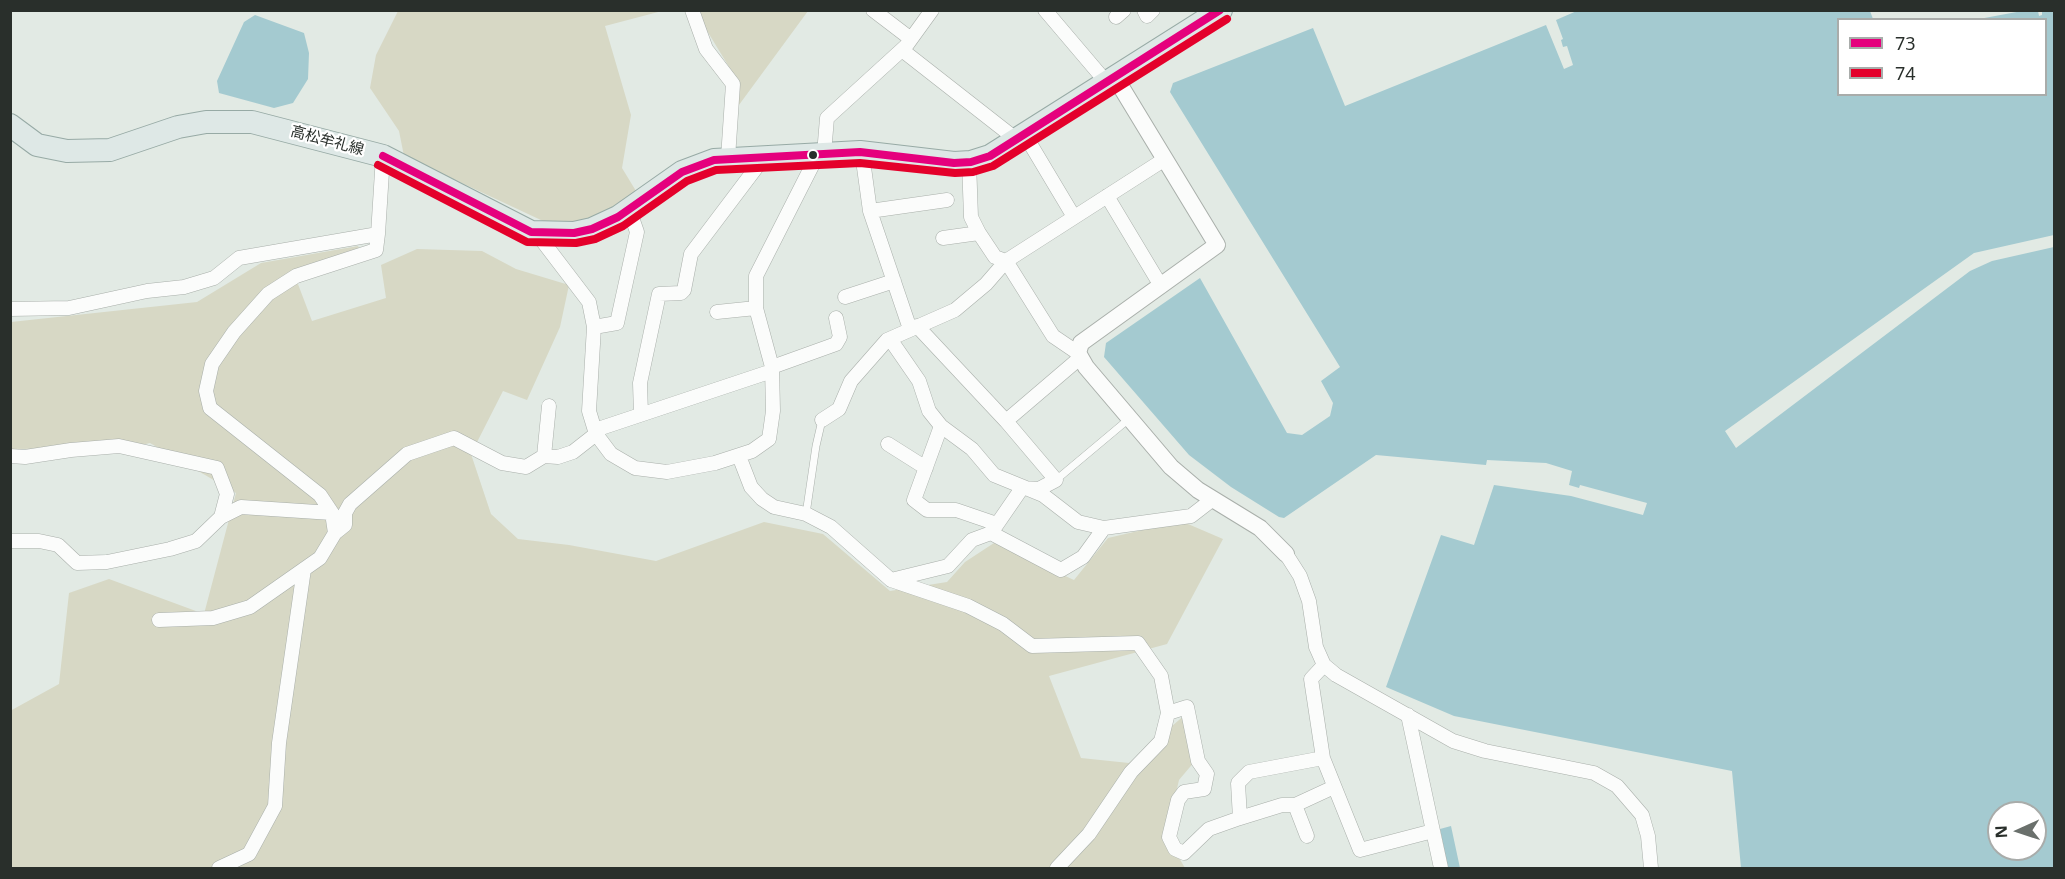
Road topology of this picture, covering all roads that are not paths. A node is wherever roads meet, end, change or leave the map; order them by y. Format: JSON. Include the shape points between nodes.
{"nodes":[{"id":1,"x":692,"y":10,"type":"edge"},
{"id":2,"x":873,"y":10,"type":"edge"},
{"id":3,"x":932,"y":10,"type":"edge"},
{"id":4,"x":1045,"y":10,"type":"edge"},
{"id":5,"x":1144,"y":10,"type":"edge"},
{"id":6,"x":1153,"y":10,"type":"edge"},
{"id":7,"x":1220,"y":11,"type":"edge"},
{"id":8,"x":906,"y":44,"type":"junction"},
{"id":9,"x":1111,"y":80,"type":"junction"},
{"id":10,"x":10,"y":125,"type":"edge"},
{"id":11,"x":1021,"y":137,"type":"junction"},
{"id":12,"x":862,"y":153,"type":"junction"},
{"id":13,"x":821,"y":154,"type":"junction"},
{"id":14,"x":383,"y":156,"type":"junction"},
{"id":15,"x":765,"y":156,"type":"junction"},
{"id":16,"x":728,"y":158,"type":"junction"},
{"id":17,"x":1165,"y":159,"type":"junction"},
{"id":18,"x":969,"y":162,"type":"junction"},
{"id":19,"x":1107,"y":196,"type":"junction"},
{"id":20,"x":947,"y":200,"type":"dead end"},
{"id":21,"x":629,"y":209,"type":"junction"},
{"id":22,"x":870,"y":210,"type":"junction"},
{"id":23,"x":1074,"y":217,"type":"junction"},
{"id":24,"x":979,"y":233,"type":"junction"},
{"id":25,"x":378,"y":234,"type":"junction"},
{"id":26,"x":543,"y":234,"type":"junction"},
{"id":27,"x":943,"y":238,"type":"dead end"},
{"id":28,"x":1006,"y":261,"type":"junction"},
{"id":29,"x":894,"y":281,"type":"junction"},
{"id":30,"x":1161,"y":286,"type":"junction"},
{"id":31,"x":845,"y":297,"type":"dead end"},
{"id":32,"x":756,"y":308,"type":"junction"},
{"id":33,"x":10,"y":309,"type":"edge"},
{"id":34,"x":717,"y":312,"type":"dead end"},
{"id":35,"x":836,"y":318,"type":"dead end"},
{"id":36,"x":594,"y":327,"type":"junction"},
{"id":37,"x":914,"y":328,"type":"junction"},
{"id":38,"x":890,"y":339,"type":"junction"},
{"id":39,"x":1080,"y":355,"type":"junction"},
{"id":40,"x":772,"y":369,"type":"junction"},
{"id":41,"x":549,"y":406,"type":"dead end"},
{"id":42,"x":641,"y":414,"type":"junction"},
{"id":43,"x":1130,"y":418,"type":"junction"},
{"id":44,"x":822,"y":420,"type":"joint"},
{"id":45,"x":1006,"y":421,"type":"junction"},
{"id":46,"x":941,"y":426,"type":"junction"},
{"id":47,"x":595,"y":432,"type":"junction"},
{"id":48,"x":888,"y":444,"type":"dead end"},
{"id":49,"x":10,"y":456,"type":"edge"},
{"id":50,"x":544,"y":456,"type":"junction"},
{"id":51,"x":739,"y":456,"type":"junction"},
{"id":52,"x":926,"y":468,"type":"junction"},
{"id":53,"x":1056,"y":480,"type":"junction"},
{"id":54,"x":1022,"y":489,"type":"junction"},
{"id":55,"x":1213,"y":499,"type":"junction"},
{"id":56,"x":332,"y":513,"type":"junction"},
{"id":57,"x":806,"y":514,"type":"junction"},
{"id":58,"x":221,"y":517,"type":"junction"},
{"id":59,"x":994,"y":528,"type":"junction"},
{"id":60,"x":1104,"y":528,"type":"junction"},
{"id":61,"x":335,"y":532,"type":"junction"},
{"id":62,"x":10,"y":541,"type":"edge"},
{"id":63,"x":1286,"y":554,"type":"joint"},
{"id":64,"x":304,"y":569,"type":"junction"},
{"id":65,"x":891,"y":580,"type":"junction"},
{"id":66,"x":159,"y":620,"type":"dead end"},
{"id":67,"x":1324,"y":664,"type":"junction"},
{"id":68,"x":1168,"y":713,"type":"junction"},
{"id":69,"x":1408,"y":715,"type":"junction"},
{"id":70,"x":1323,"y":758,"type":"junction"},
{"id":71,"x":1334,"y":787,"type":"junction"},
{"id":72,"x":1295,"y":805,"type":"junction"},
{"id":73,"x":1240,"y":818,"type":"junction"},
{"id":74,"x":1433,"y":831,"type":"junction"},
{"id":75,"x":1306,"y":836,"type":"dead end"},
{"id":76,"x":219,"y":868,"type":"edge"},
{"id":77,"x":1057,"y":868,"type":"edge"},
{"id":78,"x":1441,"y":868,"type":"edge"},
{"id":79,"x":1651,"y":868,"type":"edge"}],
"edges":[{"from":1,"to":16,"type":"street","via":[[706,50],[733,84]]},
{"from":2,"to":8,"type":"street"},
{"from":3,"to":8,"type":"street"},
{"from":4,"to":9,"type":"street"},
{"from":5,"to":6,"type":"street","via":[[1147,16]]},
{"from":7,"to":9,"type":"main road","name":"高松牟礼線"},
{"from":8,"to":11,"type":"street"},
{"from":8,"to":13,"type":"street","via":[[827,118]]},
{"from":9,"to":11,"type":"main road","name":"高松牟礼線"},
{"from":9,"to":17,"type":"street"},
{"from":10,"to":14,"type":"main road","name":"高松牟礼線","via":[[37,145],[67,151],[110,150],[178,127],[206,122],[252,122]]},
{"from":11,"to":18,"type":"main road","name":"高松牟礼線","via":[[990,156]]},
{"from":11,"to":23,"type":"street"},
{"from":12,"to":13,"type":"main road","name":"高松牟礼線"},
{"from":12,"to":18,"type":"main road","name":"高松牟礼線"},
{"from":12,"to":22,"type":"street"},
{"from":13,"to":15,"type":"main road","name":"高松牟礼線"},
{"from":13,"to":32,"type":"street","via":[[756,276]]},
{"from":14,"to":25,"type":"street"},
{"from":14,"to":26,"type":"main road","name":"高松牟礼線","via":[[531,232]]},
{"from":15,"to":16,"type":"main road","name":"高松牟礼線"},
{"from":15,"to":42,"type":"street","via":[[691,254],[681,293],[659,294],[639,383]]},
{"from":16,"to":21,"type":"main road","name":"高松牟礼線","via":[[682,172]]},
{"from":17,"to":19,"type":"street"},
{"from":17,"to":30,"type":"street","via":[[1217,245]]},
{"from":18,"to":24,"type":"street","via":[[971,217]]},
{"from":19,"to":23,"type":"street"},
{"from":19,"to":30,"type":"street"},
{"from":20,"to":22,"type":"street"},
{"from":21,"to":26,"type":"main road","name":"高松牟礼線","via":[[592,230]]},
{"from":21,"to":36,"type":"street","via":[[637,232],[617,323]]},
{"from":22,"to":29,"type":"street"},
{"from":23,"to":28,"type":"street"},
{"from":24,"to":27,"type":"street"},
{"from":24,"to":28,"type":"street","via":[[995,257]]},
{"from":25,"to":33,"type":"street","via":[[239,258],[214,278],[184,287],[69,308]]},
{"from":25,"to":56,"type":"street","via":[[376,250],[296,276],[268,294],[212,364],[206,391],[210,408],[320,495]]},
{"from":26,"to":36,"type":"street","via":[[544,243],[589,302]]},
{"from":28,"to":37,"type":"street","via":[[955,310]]},
{"from":28,"to":39,"type":"street","via":[[1053,336]]},
{"from":29,"to":31,"type":"street"},
{"from":29,"to":37,"type":"street"},
{"from":30,"to":39,"type":"street","via":[[1081,343]]},
{"from":32,"to":34,"type":"street"},
{"from":32,"to":40,"type":"street"},
{"from":35,"to":40,"type":"street","via":[[840,337],[836,344]]},
{"from":36,"to":47,"type":"street","via":[[589,411]]},
{"from":37,"to":38,"type":"street"},
{"from":37,"to":45,"type":"street"},
{"from":38,"to":44,"type":"street","via":[[851,381],[839,409]]},
{"from":38,"to":46,"type":"street","via":[[919,381],[929,411]]},
{"from":39,"to":43,"type":"street"},
{"from":39,"to":45,"type":"street"},
{"from":40,"to":42,"type":"street"},
{"from":40,"to":51,"type":"street","via":[[769,439]]},
{"from":41,"to":50,"type":"street"},
{"from":42,"to":47,"type":"street"},
{"from":43,"to":53,"type":"lane"},
{"from":43,"to":55,"type":"street","via":[[1171,467]]},
{"from":44,"to":57,"type":"lane"},
{"from":45,"to":53,"type":"street"},
{"from":46,"to":52,"type":"street"},
{"from":46,"to":54,"type":"street","via":[[972,449],[994,475]]},
{"from":47,"to":50,"type":"street","via":[[573,452]]},
{"from":47,"to":51,"type":"street","via":[[611,454],[635,468],[667,472]]},
{"from":48,"to":52,"type":"street"},
{"from":49,"to":58,"type":"street","via":[[119,446],[217,468],[227,494]]},
{"from":50,"to":61,"type":"street","via":[[526,467],[502,463],[454,438],[407,454],[350,504],[345,525]]},
{"from":51,"to":57,"type":"street","via":[[751,487],[762,499],[774,507]]},
{"from":52,"to":59,"type":"street","via":[[914,500],[927,510],[956,510]]},
{"from":53,"to":54,"type":"street","via":[[1039,489]]},
{"from":54,"to":59,"type":"street"},
{"from":54,"to":60,"type":"street","via":[[1042,495],[1078,522]]},
{"from":55,"to":60,"type":"street","via":[[1191,516]]},
{"from":55,"to":63,"type":"street","via":[[1260,528]]},
{"from":56,"to":58,"type":"street","via":[[241,507]]},
{"from":56,"to":61,"type":"street"},
{"from":57,"to":65,"type":"street","via":[[831,527]]},
{"from":58,"to":62,"type":"street","via":[[196,541],[106,562],[77,563],[58,545]]},
{"from":59,"to":60,"type":"street","via":[[1061,570],[1083,558]]},
{"from":59,"to":65,"type":"street","via":[[972,540],[948,566]]},
{"from":61,"to":64,"type":"street","via":[[320,558]]},
{"from":63,"to":67,"type":"street","via":[[1309,601],[1316,647]]},
{"from":64,"to":66,"type":"street","via":[[250,607],[213,618]]},
{"from":64,"to":76,"type":"street","via":[[279,743],[275,806],[249,854]]},
{"from":65,"to":68,"type":"street","via":[[968,606],[1003,624],[1032,646],[1138,643],[1161,676]]},
{"from":67,"to":69,"type":"street","via":[[1336,675]]},
{"from":67,"to":70,"type":"street","via":[[1311,679]]},
{"from":68,"to":73,"type":"street","via":[[1188,706],[1198,761],[1207,774],[1204,789],[1184,792],[1178,800],[1169,837],[1175,849],[1184,854],[1209,829]]},
{"from":68,"to":77,"type":"street","via":[[1161,741],[1131,772],[1089,834]]},
{"from":69,"to":74,"type":"street"},
{"from":69,"to":79,"type":"street","via":[[1453,741],[1594,773],[1617,786],[1642,815]]},
{"from":70,"to":71,"type":"street"},
{"from":70,"to":73,"type":"street","via":[[1249,772],[1238,783]]},
{"from":71,"to":72,"type":"street"},
{"from":71,"to":74,"type":"street","via":[[1360,850]]},
{"from":72,"to":73,"type":"street"},
{"from":72,"to":75,"type":"street"},
{"from":74,"to":78,"type":"street"}]}
